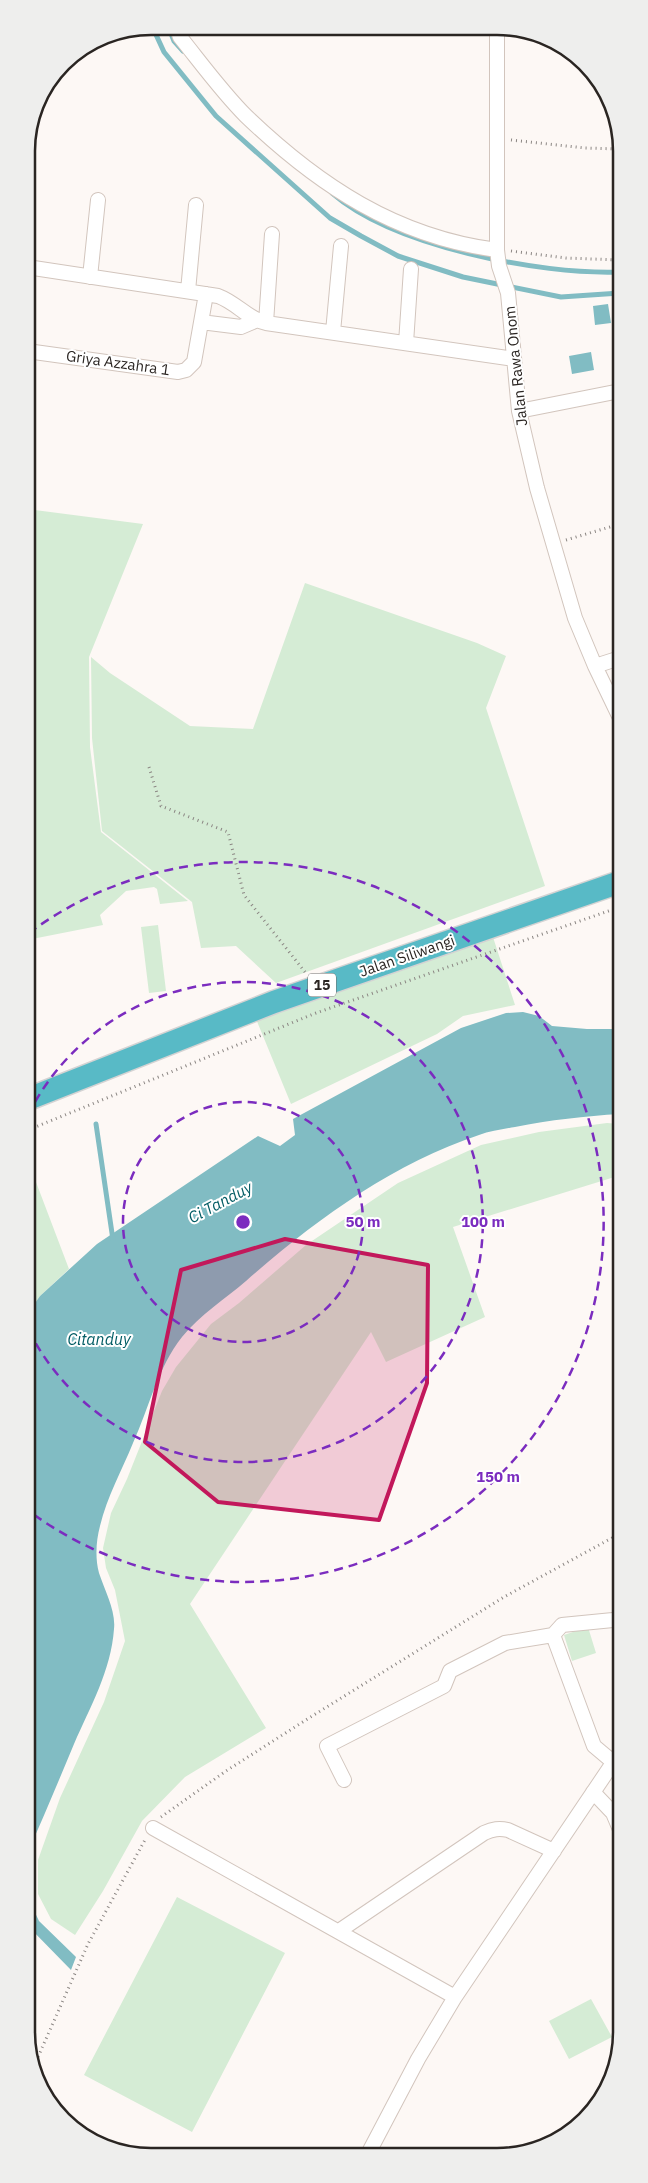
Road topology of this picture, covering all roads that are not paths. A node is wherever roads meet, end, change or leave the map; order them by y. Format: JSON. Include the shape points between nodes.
{"nodes":[{"id":1,"x":179,"y":35,"type":"edge"},
{"id":2,"x":497,"y":35,"type":"edge"},
{"id":3,"x":98,"y":200,"type":"dead end"},
{"id":4,"x":196,"y":206,"type":"dead end"},
{"id":5,"x":272,"y":234,"type":"dead end"},
{"id":6,"x":341,"y":246,"type":"dead end"},
{"id":7,"x":498,"y":257,"type":"junction"},
{"id":8,"x":35,"y":267,"type":"edge"},
{"id":9,"x":411,"y":269,"type":"dead end"},
{"id":10,"x":90,"y":277,"type":"junction"},
{"id":11,"x":188,"y":291,"type":"junction"},
{"id":12,"x":206,"y":294,"type":"junction"},
{"id":13,"x":201,"y":322,"type":"junction"},
{"id":14,"x":260,"y":322,"type":"junction"},
{"id":15,"x":333,"y":332,"type":"junction"},
{"id":16,"x":406,"y":343,"type":"junction"},
{"id":17,"x":35,"y":352,"type":"edge"},
{"id":18,"x":514,"y":359,"type":"junction"},
{"id":19,"x":613,"y":391,"type":"edge"},
{"id":20,"x":519,"y":411,"type":"junction"},
{"id":21,"x":613,"y":660,"type":"edge"},
{"id":22,"x":595,"y":666,"type":"junction"},
{"id":23,"x":613,"y":703,"type":"edge"},
{"id":24,"x":613,"y":884,"type":"edge"},
{"id":25,"x":35,"y":1096,"type":"edge"},
{"id":26,"x":613,"y":1620,"type":"edge"},
{"id":27,"x":553,"y":1635,"type":"junction"},
{"id":28,"x":613,"y":1754,"type":"edge"},
{"id":29,"x":613,"y":1762,"type":"edge"},
{"id":30,"x":344,"y":1780,"type":"dead end"},
{"id":31,"x":593,"y":1792,"type":"junction"},
{"id":32,"x":613,"y":1813,"type":"edge"},
{"id":33,"x":153,"y":1828,"type":"road end"},
{"id":34,"x":554,"y":1851,"type":"junction"},
{"id":35,"x":339,"y":1931,"type":"junction"},
{"id":36,"x":455,"y":1997,"type":"junction"},
{"id":37,"x":371,"y":2148,"type":"edge"}],
"edges":[{"from":1,"to":7,"type":"street","via":[[245,114],[284,150],[342,195],[420,233]]},
{"from":2,"to":7,"type":"street","name":"Jalan Rawa Onom"},
{"from":3,"to":10,"type":"street"},
{"from":4,"to":11,"type":"street"},
{"from":5,"to":14,"type":"street"},
{"from":6,"to":15,"type":"street"},
{"from":7,"to":18,"type":"street","name":"Jalan Rawa Onom","via":[[506,287]]},
{"from":8,"to":10,"type":"street"},
{"from":9,"to":16,"type":"street"},
{"from":10,"to":11,"type":"street"},
{"from":11,"to":12,"type":"street"},
{"from":12,"to":13,"type":"street","name":"Griya Azzahra 1"},
{"from":12,"to":14,"type":"street","via":[[226,299]]},
{"from":13,"to":14,"type":"street","via":[[241,326]]},
{"from":13,"to":17,"type":"street","name":"Griya Azzahra 1","via":[[194,362],[186,370],[178,372]]},
{"from":14,"to":15,"type":"street"},
{"from":15,"to":16,"type":"street"},
{"from":16,"to":18,"type":"street"},
{"from":18,"to":20,"type":"street","name":"Jalan Rawa Onom"},
{"from":19,"to":20,"type":"street"},
{"from":20,"to":22,"type":"street","name":"Jalan Rawa Onom","via":[[537,488],[575,618]]},
{"from":21,"to":22,"type":"street"},
{"from":22,"to":23,"type":"street","name":"Jalan Rawa Onom"},
{"from":24,"to":25,"type":"highway","name":"Jalan Siliwangi","number":"15","via":[[311,989]]},
{"from":26,"to":27,"type":"street","via":[[562,1625]]},
{"from":27,"to":28,"type":"street","via":[[594,1746]]},
{"from":27,"to":30,"type":"street","via":[[505,1643],[450,1671],[444,1686],[327,1746]]},
{"from":29,"to":31,"type":"street"},
{"from":31,"to":32,"type":"street"},
{"from":31,"to":34,"type":"street"},
{"from":33,"to":35,"type":"street"},
{"from":34,"to":35,"type":"street","via":[[508,1830],[492,1829]]},
{"from":34,"to":36,"type":"street"},
{"from":35,"to":36,"type":"street"},
{"from":36,"to":37,"type":"street"}]}
